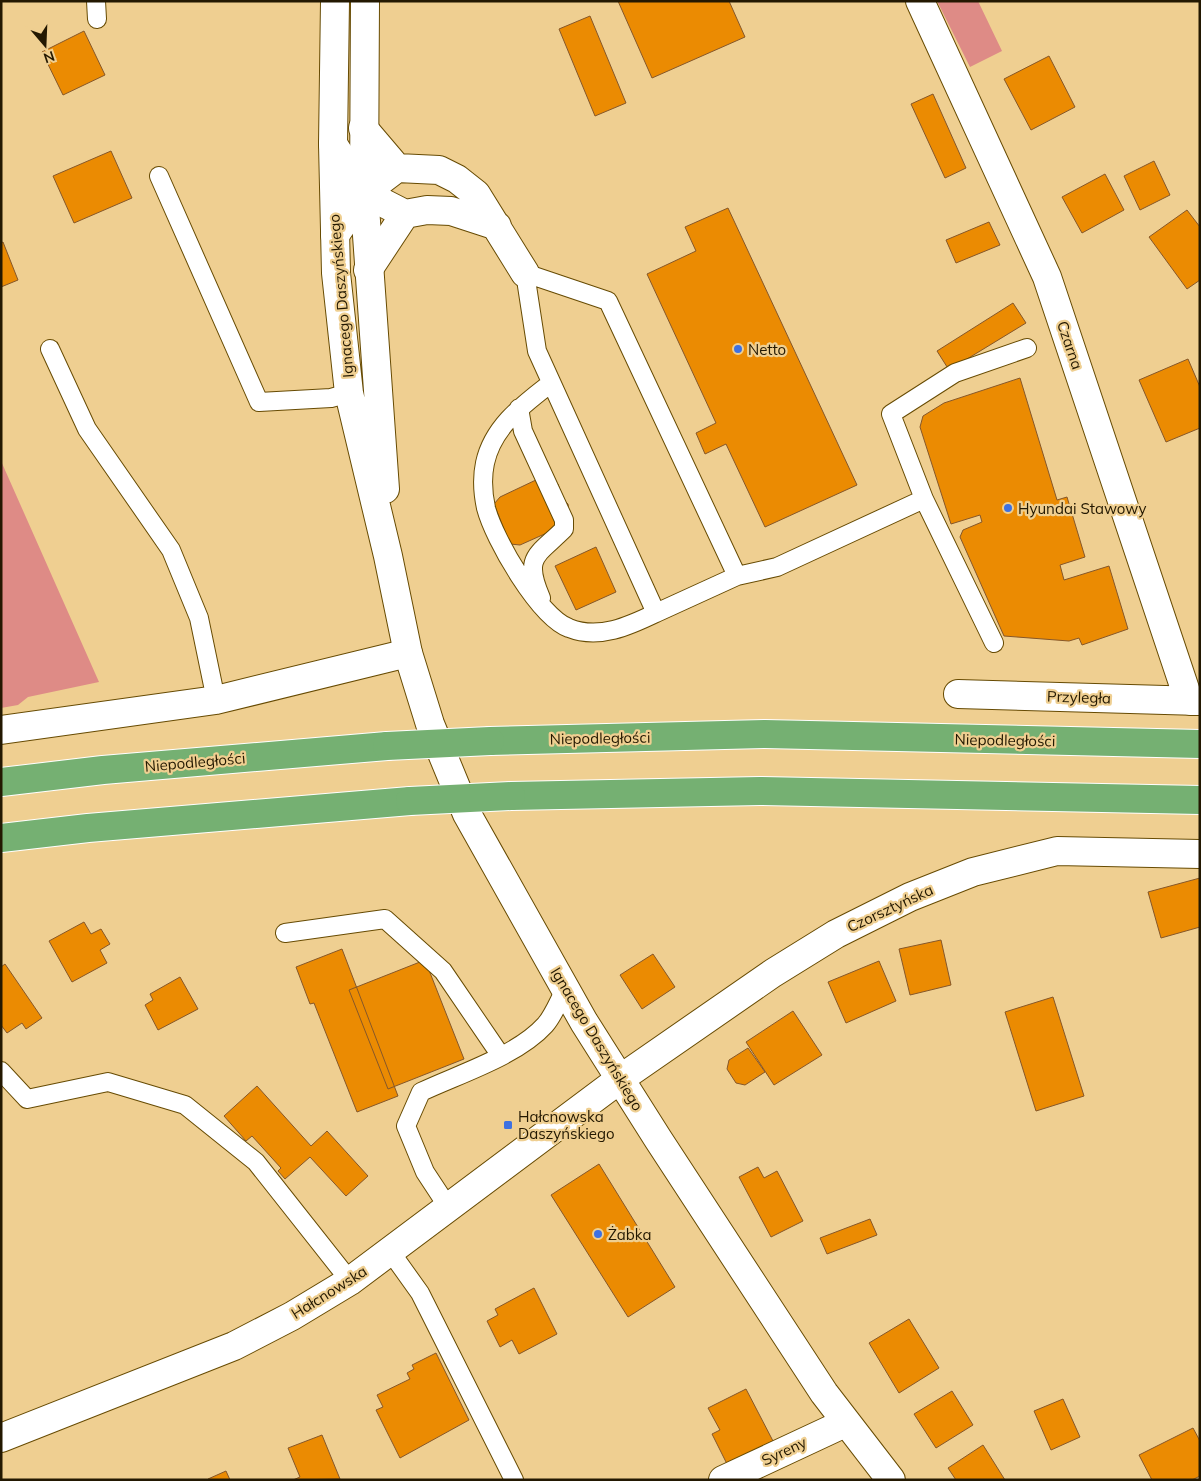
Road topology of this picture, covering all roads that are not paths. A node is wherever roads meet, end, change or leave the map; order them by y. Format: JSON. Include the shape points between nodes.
{"nodes":[{"id":1,"x":96,"y":1,"type":"edge"},
{"id":2,"x":335,"y":1,"type":"edge"},
{"id":3,"x":365,"y":1,"type":"edge"},
{"id":4,"x":920,"y":1,"type":"edge"},
{"id":5,"x":97,"y":19,"type":"dead end"},
{"id":6,"x":363,"y":128,"type":"junction"},
{"id":7,"x":333,"y":144,"type":"junction"},
{"id":8,"x":397,"y":168,"type":"junction"},
{"id":9,"x":159,"y":176,"type":"dead end"},
{"id":10,"x":364,"y":193,"type":"junction"},
{"id":11,"x":405,"y":214,"type":"junction"},
{"id":12,"x":497,"y":226,"type":"junction"},
{"id":13,"x":335,"y":235,"type":"junction"},
{"id":14,"x":368,"y":270,"type":"junction"},
{"id":15,"x":524,"y":273,"type":"junction"},
{"id":16,"x":1027,"y":348,"type":"dead end"},
{"id":17,"x":50,"y":349,"type":"dead end"},
{"id":18,"x":551,"y":383,"type":"junction"},
{"id":19,"x":349,"y":393,"type":"junction"},
{"id":20,"x":519,"y":408,"type":"junction"},
{"id":21,"x":924,"y":499,"type":"junction"},
{"id":22,"x":388,"y":556,"type":"junction"},
{"id":23,"x":737,"y":576,"type":"junction"},
{"id":24,"x":546,"y":612,"type":"junction"},
{"id":25,"x":656,"y":613,"type":"junction"},
{"id":26,"x":994,"y":644,"type":"dead end"},
{"id":27,"x":408,"y":653,"type":"junction"},
{"id":28,"x":958,"y":694,"type":"dead end"},
{"id":29,"x":216,"y":700,"type":"junction"},
{"id":30,"x":1194,"y":701,"type":"edge"},
{"id":31,"x":1,"y":730,"type":"edge"},
{"id":32,"x":1200,"y":744,"type":"edge"},
{"id":33,"x":1,"y":782,"type":"edge"},
{"id":34,"x":1200,"y":800,"type":"edge"},
{"id":35,"x":1,"y":838,"type":"edge"},
{"id":36,"x":1200,"y":854,"type":"edge"},
{"id":37,"x":285,"y":933,"type":"dead end"},
{"id":38,"x":566,"y":988,"type":"junction"},
{"id":39,"x":501,"y":1056,"type":"junction"},
{"id":40,"x":1,"y":1071,"type":"edge"},
{"id":41,"x":620,"y":1080,"type":"junction"},
{"id":42,"x":448,"y":1207,"type":"junction"},
{"id":43,"x":390,"y":1251,"type":"junction"},
{"id":44,"x":350,"y":1282,"type":"junction"},
{"id":45,"x":845,"y":1423,"type":"junction"},
{"id":46,"x":1,"y":1438,"type":"edge"},
{"id":47,"x":514,"y":1480,"type":"edge"},
{"id":48,"x":723,"y":1480,"type":"edge"},
{"id":49,"x":891,"y":1480,"type":"edge"}],
"edges":[{"from":1,"to":5,"type":"lane"},
{"from":2,"to":7,"type":"street","name":"Ignacego Daszyńskiego"},
{"from":3,"to":6,"type":"street","name":"Ignacego Daszyńskiego"},
{"from":4,"to":30,"type":"street","name":"Czarna","via":[[1047,277]]},
{"from":6,"to":8,"type":"street"},
{"from":6,"to":10,"type":"street","name":"Ignacego Daszyńskiego"},
{"from":7,"to":10,"type":"street"},
{"from":7,"to":13,"type":"street","name":"Ignacego Daszyńskiego"},
{"from":8,"to":10,"type":"street"},
{"from":8,"to":12,"type":"street","via":[[439,170],[457,179],[476,194]]},
{"from":9,"to":19,"type":"lane","via":[[259,402],[331,398]]},
{"from":10,"to":11,"type":"street"},
{"from":10,"to":13,"type":"street"},
{"from":10,"to":14,"type":"street","name":"Ignacego Daszyńskiego"},
{"from":11,"to":12,"type":"street","via":[[451,210]]},
{"from":11,"to":14,"type":"street"},
{"from":12,"to":15,"type":"street"},
{"from":13,"to":19,"type":"street","name":"Ignacego Daszyńskiego"},
{"from":14,"to":22,"type":"street","name":"Ignacego Daszyńskiego","via":[[384,460]]},
{"from":15,"to":18,"type":"lane","via":[[537,352]]},
{"from":15,"to":23,"type":"lane","via":[[608,301]]},
{"from":16,"to":21,"type":"lane","via":[[955,373],[891,414]]},
{"from":17,"to":29,"type":"lane","via":[[87,429],[171,550],[199,618]]},
{"from":18,"to":20,"type":"lane"},
{"from":18,"to":25,"type":"lane"},
{"from":19,"to":22,"type":"street","name":"Ignacego Daszyńskiego"},
{"from":20,"to":24,"type":"lane","via":[[523,431],[564,520],[564,529],[539,551],[533,565],[534,582]]},
{"from":20,"to":24,"type":"lane","via":[[498,432],[491,447],[485,462],[483,491],[486,510],[515,571]]},
{"from":21,"to":23,"type":"lane","via":[[776,567]]},
{"from":21,"to":26,"type":"lane"},
{"from":22,"to":27,"type":"street","name":"Ignacego Daszyńskiego"},
{"from":23,"to":25,"type":"lane"},
{"from":24,"to":25,"type":"lane","via":[[568,628],[590,633],[613,631]]},
{"from":27,"to":29,"type":"street"},
{"from":27,"to":38,"type":"street","name":"Ignacego Daszyńskiego","via":[[430,724],[467,814]]},
{"from":28,"to":30,"type":"street","name":"Przyległa"},
{"from":29,"to":31,"type":"street"},
{"from":32,"to":33,"type":"highway","name":"Niepodległości","bridge":true,"via":[[765,734],[490,741],[387,746]]},
{"from":34,"to":35,"type":"highway","bridge":true,"via":[[760,790],[511,796],[410,801]]},
{"from":36,"to":41,"type":"street","name":"Czorsztyńska","via":[[1057,851],[955,879],[910,897],[836,934],[773,973]]},
{"from":37,"to":39,"type":"lane","via":[[385,919],[443,971]]},
{"from":38,"to":39,"type":"lane","via":[[547,1024],[530,1039]]},
{"from":38,"to":41,"type":"street","name":"Ignacego Daszyńskiego"},
{"from":39,"to":42,"type":"lane","via":[[421,1092],[406,1126],[425,1172]]},
{"from":40,"to":44,"type":"lane","via":[[27,1099],[108,1082],[186,1105],[256,1162]]},
{"from":41,"to":42,"type":"street","name":"Hałcnowska"},
{"from":41,"to":45,"type":"street","name":"Ignacego Daszyńskiego"},
{"from":42,"to":43,"type":"street","name":"Hałcnowska"},
{"from":43,"to":44,"type":"street","name":"Hałcnowska"},
{"from":43,"to":47,"type":"lane","via":[[420,1294]]},
{"from":44,"to":46,"type":"street","name":"Hałcnowska","via":[[234,1346]]},
{"from":45,"to":48,"type":"street","name":"Syreny"},
{"from":45,"to":49,"type":"street","name":"Ignacego Daszyńskiego"}]}
